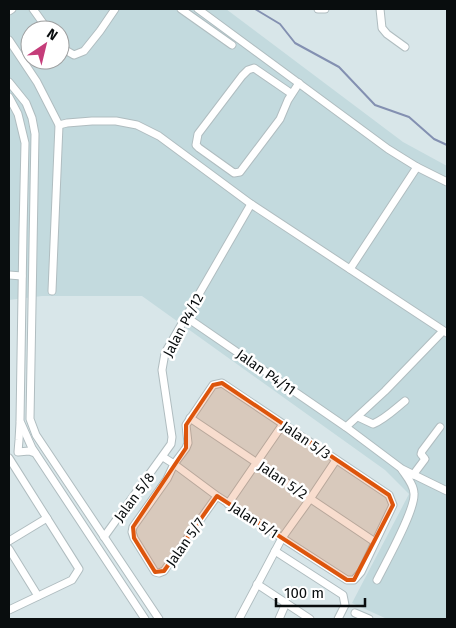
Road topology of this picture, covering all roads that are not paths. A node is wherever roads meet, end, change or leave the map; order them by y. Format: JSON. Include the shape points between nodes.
{"nodes":[{"id":1,"x":33,"y":9,"type":"edge"},
{"id":2,"x":115,"y":9,"type":"edge"},
{"id":3,"x":181,"y":9,"type":"edge"},
{"id":4,"x":198,"y":9,"type":"edge"},
{"id":5,"x":318,"y":9,"type":"edge"},
{"id":6,"x":325,"y":9,"type":"edge"},
{"id":7,"x":380,"y":9,"type":"edge"},
{"id":8,"x":41,"y":20,"type":"edge"},
{"id":9,"x":9,"y":40,"type":"edge"},
{"id":10,"x":232,"y":45,"type":"dead end"},
{"id":11,"x":405,"y":47,"type":"dead end"},
{"id":12,"x":70,"y":53,"type":"edge"},
{"id":13,"x":9,"y":82,"type":"edge"},
{"id":14,"x":299,"y":83,"type":"junction"},
{"id":15,"x":292,"y":94,"type":"junction"},
{"id":16,"x":9,"y":97,"type":"edge"},
{"id":17,"x":58,"y":125,"type":"junction"},
{"id":18,"x":417,"y":167,"type":"junction"},
{"id":19,"x":447,"y":182,"type":"edge"},
{"id":20,"x":251,"y":204,"type":"junction"},
{"id":21,"x":350,"y":269,"type":"junction"},
{"id":22,"x":9,"y":275,"type":"edge"},
{"id":23,"x":22,"y":276,"type":"junction"},
{"id":24,"x":52,"y":291,"type":"dead end"},
{"id":25,"x":186,"y":317,"type":"junction"},
{"id":26,"x":445,"y":332,"type":"edge"},
{"id":27,"x":406,"y":401,"type":"dead end"},
{"id":28,"x":358,"y":417,"type":"junction"},
{"id":29,"x":190,"y":418,"type":"junction"},
{"id":30,"x":20,"y":421,"type":"junction"},
{"id":31,"x":284,"y":424,"type":"junction"},
{"id":32,"x":346,"y":427,"type":"junction"},
{"id":33,"x":440,"y":427,"type":"dead end"},
{"id":34,"x":38,"y":438,"type":"junction"},
{"id":35,"x":29,"y":443,"type":"junction"},
{"id":36,"x":18,"y":452,"type":"junction"},
{"id":37,"x":36,"y":453,"type":"junction"},
{"id":38,"x":163,"y":457,"type":"junction"},
{"id":39,"x":9,"y":458,"type":"edge"},
{"id":40,"x":336,"y":460,"type":"junction"},
{"id":41,"x":257,"y":463,"type":"junction"},
{"id":42,"x":174,"y":464,"type":"junction"},
{"id":43,"x":402,"y":469,"type":"junction"},
{"id":44,"x":413,"y":475,"type":"junction"},
{"id":45,"x":447,"y":492,"type":"edge"},
{"id":46,"x":216,"y":496,"type":"junction"},
{"id":47,"x":310,"y":498,"type":"junction"},
{"id":48,"x":228,"y":504,"type":"junction"},
{"id":49,"x":47,"y":518,"type":"junction"},
{"id":50,"x":104,"y":537,"type":"junction"},
{"id":51,"x":134,"y":538,"type":"joint"},
{"id":52,"x":282,"y":538,"type":"junction"},
{"id":53,"x":9,"y":541,"type":"edge"},
{"id":54,"x":375,"y":542,"type":"junction"},
{"id":55,"x":9,"y":549,"type":"edge"},
{"id":56,"x":275,"y":551,"type":"junction"},
{"id":57,"x":347,"y":580,"type":"joint"},
{"id":58,"x":377,"y":580,"type":"dead end"},
{"id":59,"x":257,"y":584,"type":"junction"},
{"id":60,"x":38,"y":596,"type":"junction"},
{"id":61,"x":286,"y":603,"type":"junction"},
{"id":62,"x":9,"y":610,"type":"edge"},
{"id":63,"x":354,"y":613,"type":"dead end"},
{"id":64,"x":298,"y":616,"type":"edge"},
{"id":65,"x":145,"y":619,"type":"edge"},
{"id":66,"x":159,"y":619,"type":"edge"},
{"id":67,"x":239,"y":619,"type":"edge"},
{"id":68,"x":279,"y":619,"type":"edge"},
{"id":69,"x":310,"y":619,"type":"edge"},
{"id":70,"x":338,"y":619,"type":"edge"},
{"id":71,"x":369,"y":619,"type":"edge"}],
"edges":[{"from":1,"to":8,"type":"street"},
{"from":2,"to":12,"type":"street","via":[[84,50],[74,55]]},
{"from":3,"to":10,"type":"street"},
{"from":4,"to":14,"type":"street"},
{"from":5,"to":6,"type":"street"},
{"from":7,"to":11,"type":"street","via":[[382,28]]},
{"from":9,"to":17,"type":"street","via":[[37,82]]},
{"from":13,"to":34,"type":"street","via":[[26,103],[35,134],[30,419]]},
{"from":14,"to":15,"type":"street"},
{"from":14,"to":18,"type":"street"},
{"from":15,"to":15,"type":"street","via":[[280,119],[240,172],[234,173],[196,145],[198,134],[248,70],[254,68]]},
{"from":16,"to":23,"type":"street","via":[[18,114],[25,142]]},
{"from":17,"to":20,"type":"street","via":[[92,121],[137,125],[159,136]]},
{"from":17,"to":24,"type":"street"},
{"from":18,"to":19,"type":"street"},
{"from":18,"to":21,"type":"street"},
{"from":20,"to":21,"type":"street"},
{"from":20,"to":25,"type":"street","name":"Jalan P4/12"},
{"from":21,"to":26,"type":"street"},
{"from":22,"to":23,"type":"street"},
{"from":23,"to":30,"type":"street"},
{"from":25,"to":32,"type":"street","name":"Jalan P4/11"},
{"from":25,"to":38,"type":"street","name":"Jalan P4/12","via":[[165,353],[162,370],[172,437]]},
{"from":26,"to":28,"type":"street"},
{"from":27,"to":28,"type":"street","via":[[373,424]]},
{"from":28,"to":32,"type":"street"},
{"from":29,"to":31,"type":"street","name":"Jalan 5/3","via":[[213,385],[222,384]]},
{"from":29,"to":41,"type":"street","name":"Jalan 5/2"},
{"from":29,"to":42,"type":"street","name":"Jalan 5/3","via":[[186,425],[188,443]]},
{"from":30,"to":35,"type":"street"},
{"from":30,"to":36,"type":"street"},
{"from":31,"to":40,"type":"street","name":"Jalan 5/3"},
{"from":31,"to":41,"type":"street"},
{"from":32,"to":43,"type":"street","name":"Jalan P4/11"},
{"from":33,"to":44,"type":"street","via":[[422,451],[425,458]]},
{"from":34,"to":35,"type":"street"},
{"from":34,"to":50,"type":"street"},
{"from":35,"to":36,"type":"street"},
{"from":35,"to":37,"type":"street"},
{"from":36,"to":37,"type":"street"},
{"from":36,"to":39,"type":"street"},
{"from":37,"to":65,"type":"street"},
{"from":38,"to":42,"type":"street","name":"Jalan 5/1"},
{"from":38,"to":50,"type":"street","name":"Jalan 5/8"},
{"from":39,"to":49,"type":"street"},
{"from":40,"to":47,"type":"street"},
{"from":40,"to":54,"type":"street","name":"Jalan 5/3","via":[[389,495],[393,505]]},
{"from":41,"to":47,"type":"street","name":"Jalan 5/2"},
{"from":41,"to":48,"type":"street"},
{"from":42,"to":46,"type":"street","name":"Jalan 5/1"},
{"from":42,"to":51,"type":"street","name":"Jalan 5/3","via":[[132,527]]},
{"from":43,"to":44,"type":"street","name":"Jalan P4/11"},
{"from":43,"to":58,"type":"street","via":[[411,482],[414,494],[412,507]]},
{"from":44,"to":45,"type":"street","name":"Jalan P4/11"},
{"from":46,"to":48,"type":"street","name":"Jalan 5/1"},
{"from":46,"to":51,"type":"street","name":"Jalan 5/7","via":[[164,571],[155,572]]},
{"from":47,"to":52,"type":"street"},
{"from":47,"to":54,"type":"street","name":"Jalan 5/2"},
{"from":48,"to":52,"type":"street","name":"Jalan 5/1"},
{"from":49,"to":53,"type":"street"},
{"from":49,"to":60,"type":"street","via":[[79,569],[72,580]]},
{"from":50,"to":66,"type":"street"},
{"from":52,"to":56,"type":"street"},
{"from":52,"to":57,"type":"street","name":"Jalan 5/1"},
{"from":54,"to":57,"type":"street","name":"Jalan 5/3","via":[[361,572],[354,580]]},
{"from":55,"to":60,"type":"street"},
{"from":56,"to":59,"type":"street"},
{"from":56,"to":70,"type":"street","via":[[343,595],[345,605]]},
{"from":59,"to":61,"type":"street"},
{"from":59,"to":67,"type":"street"},
{"from":60,"to":62,"type":"street"},
{"from":61,"to":64,"type":"street"},
{"from":61,"to":68,"type":"street"},
{"from":63,"to":71,"type":"street"},
{"from":64,"to":69,"type":"street"}]}
